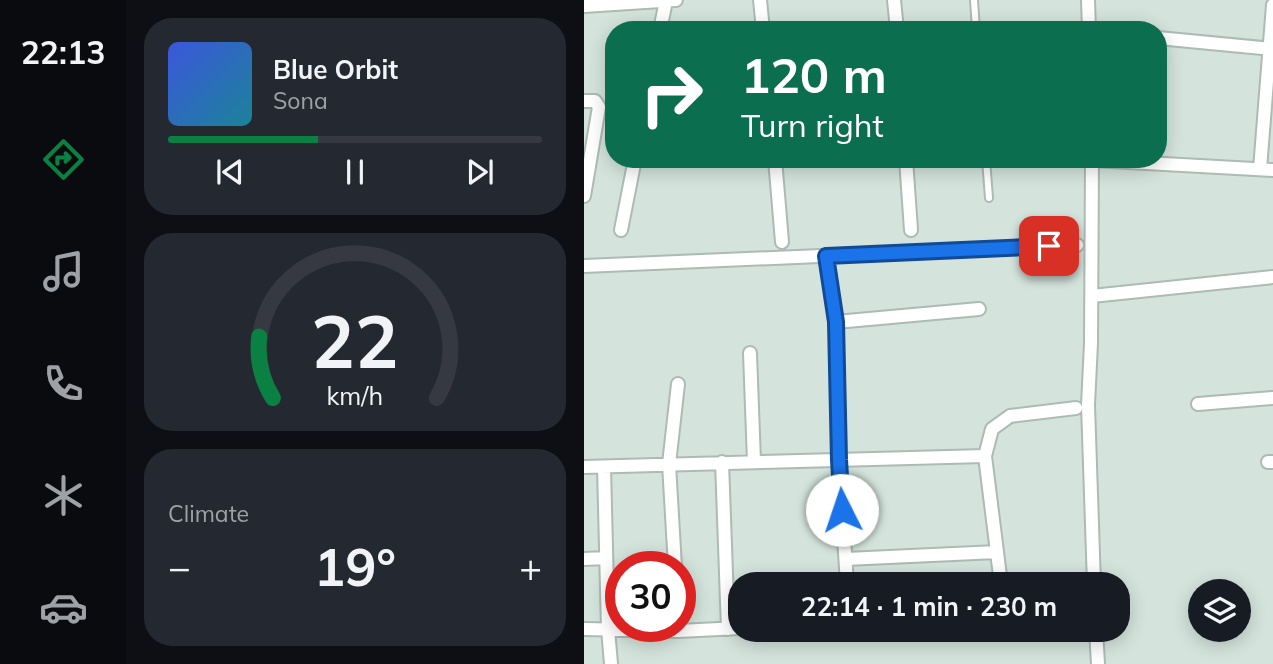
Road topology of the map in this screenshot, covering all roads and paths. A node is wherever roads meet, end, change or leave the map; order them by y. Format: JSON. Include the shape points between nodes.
{"nodes":[{"id":1,"x":676,"y":0,"type":"edge"},
{"id":2,"x":760,"y":0,"type":"edge"},
{"id":3,"x":894,"y":0,"type":"edge"},
{"id":4,"x":974,"y":0,"type":"edge"},
{"id":5,"x":1088,"y":0,"type":"edge"},
{"id":6,"x":666,"y":1,"type":"edge"},
{"id":7,"x":607,"y":2,"type":"edge"},
{"id":8,"x":1272,"y":5,"type":"edge"},
{"id":9,"x":584,"y":6,"type":"edge"},
{"id":10,"x":662,"y":21,"type":"edge"},
{"id":11,"x":762,"y":21,"type":"edge"},
{"id":12,"x":896,"y":21,"type":"edge"},
{"id":13,"x":975,"y":21,"type":"edge"},
{"id":14,"x":1089,"y":21,"type":"edge"},
{"id":15,"x":1167,"y":39,"type":"edge"},
{"id":16,"x":1271,"y":49,"type":"edge"},
{"id":17,"x":584,"y":101,"type":"edge"},
{"id":18,"x":1167,"y":164,"type":"edge"},
{"id":19,"x":633,"y":168,"type":"edge"},
{"id":20,"x":776,"y":168,"type":"edge"},
{"id":21,"x":907,"y":168,"type":"edge"},
{"id":22,"x":987,"y":168,"type":"edge"},
{"id":23,"x":1092,"y":168,"type":"edge"},
{"id":24,"x":1266,"y":169,"type":"edge"},
{"id":25,"x":585,"y":188,"type":"edge"},
{"id":26,"x":989,"y":198,"type":"dead end"},
{"id":27,"x":621,"y":230,"type":"dead end"},
{"id":28,"x":911,"y":230,"type":"dead end"},
{"id":29,"x":782,"y":242,"type":"dead end"},
{"id":30,"x":1077,"y":245,"type":"dead end"},
{"id":31,"x":826,"y":256,"type":"junction"},
{"id":32,"x":584,"y":266,"type":"edge"},
{"id":33,"x":1272,"y":277,"type":"edge"},
{"id":34,"x":1092,"y":296,"type":"junction"},
{"id":35,"x":980,"y":309,"type":"dead end"},
{"id":36,"x":836,"y":322,"type":"junction"},
{"id":37,"x":750,"y":353,"type":"dead end"},
{"id":38,"x":678,"y":384,"type":"dead end"},
{"id":39,"x":1272,"y":398,"type":"edge"},
{"id":40,"x":1198,"y":404,"type":"dead end"},
{"id":41,"x":1076,"y":408,"type":"dead end"},
{"id":42,"x":985,"y":456,"type":"junction"},
{"id":43,"x":839,"y":460,"type":"junction"},
{"id":44,"x":754,"y":461,"type":"junction"},
{"id":45,"x":722,"y":462,"type":"junction"},
{"id":46,"x":669,"y":464,"type":"junction"},
{"id":47,"x":584,"y":467,"type":"edge"},
{"id":48,"x":604,"y":467,"type":"junction"},
{"id":49,"x":606,"y":551,"type":"edge"},
{"id":50,"x":674,"y":551,"type":"edge"},
{"id":51,"x":997,"y":552,"type":"junction"},
{"id":52,"x":605,"y":558,"type":"edge"},
{"id":53,"x":584,"y":559,"type":"edge"},
{"id":54,"x":846,"y":559,"type":"junction"},
{"id":55,"x":730,"y":572,"type":"edge"},
{"id":56,"x":847,"y":572,"type":"edge"},
{"id":57,"x":1000,"y":572,"type":"edge"},
{"id":58,"x":1094,"y":572,"type":"edge"},
{"id":59,"x":584,"y":629,"type":"edge"},
{"id":60,"x":605,"y":629,"type":"edge"},
{"id":61,"x":696,"y":629,"type":"edge"},
{"id":62,"x":728,"y":629,"type":"edge"},
{"id":63,"x":609,"y":642,"type":"edge"},
{"id":64,"x":1097,"y":642,"type":"edge"},
{"id":65,"x":611,"y":664,"type":"edge"},
{"id":66,"x":1098,"y":664,"type":"edge"}],
"edges":[{"from":1,"to":6,"type":"street"},
{"from":2,"to":11,"type":"street"},
{"from":3,"to":12,"type":"street"},
{"from":4,"to":13,"type":"lane"},
{"from":5,"to":14,"type":"street"},
{"from":6,"to":7,"type":"street"},
{"from":6,"to":10,"type":"street"},
{"from":7,"to":9,"type":"street"},
{"from":8,"to":16,"type":"street"},
{"from":15,"to":16,"type":"street"},
{"from":16,"to":24,"type":"street"},
{"from":17,"to":25,"type":"street","via":[[595,101],[599,107]]},
{"from":18,"to":24,"type":"street"},
{"from":19,"to":27,"type":"street"},
{"from":20,"to":29,"type":"street"},
{"from":21,"to":28,"type":"street"},
{"from":22,"to":26,"type":"lane"},
{"from":23,"to":34,"type":"street"},
{"from":30,"to":31,"type":"street"},
{"from":31,"to":32,"type":"street"},
{"from":31,"to":36,"type":"street"},
{"from":33,"to":34,"type":"street"},
{"from":34,"to":58,"type":"street","via":[[1088,405]]},
{"from":35,"to":36,"type":"street"},
{"from":36,"to":43,"type":"street"},
{"from":37,"to":44,"type":"street"},
{"from":38,"to":46,"type":"street"},
{"from":39,"to":40,"type":"street"},
{"from":41,"to":42,"type":"street","via":[[1010,416],[992,429]]},
{"from":42,"to":43,"type":"street"},
{"from":42,"to":51,"type":"street"},
{"from":43,"to":44,"type":"street"},
{"from":43,"to":54,"type":"street"},
{"from":44,"to":45,"type":"street"},
{"from":45,"to":46,"type":"street"},
{"from":45,"to":55,"type":"street"},
{"from":46,"to":48,"type":"street"},
{"from":46,"to":50,"type":"street"},
{"from":47,"to":48,"type":"street"},
{"from":48,"to":49,"type":"street"},
{"from":51,"to":54,"type":"street"},
{"from":51,"to":57,"type":"street"},
{"from":52,"to":53,"type":"street"},
{"from":54,"to":56,"type":"street"},
{"from":59,"to":60,"type":"street"},
{"from":61,"to":62,"type":"street"},
{"from":63,"to":65,"type":"street"},
{"from":64,"to":66,"type":"street"}]}
